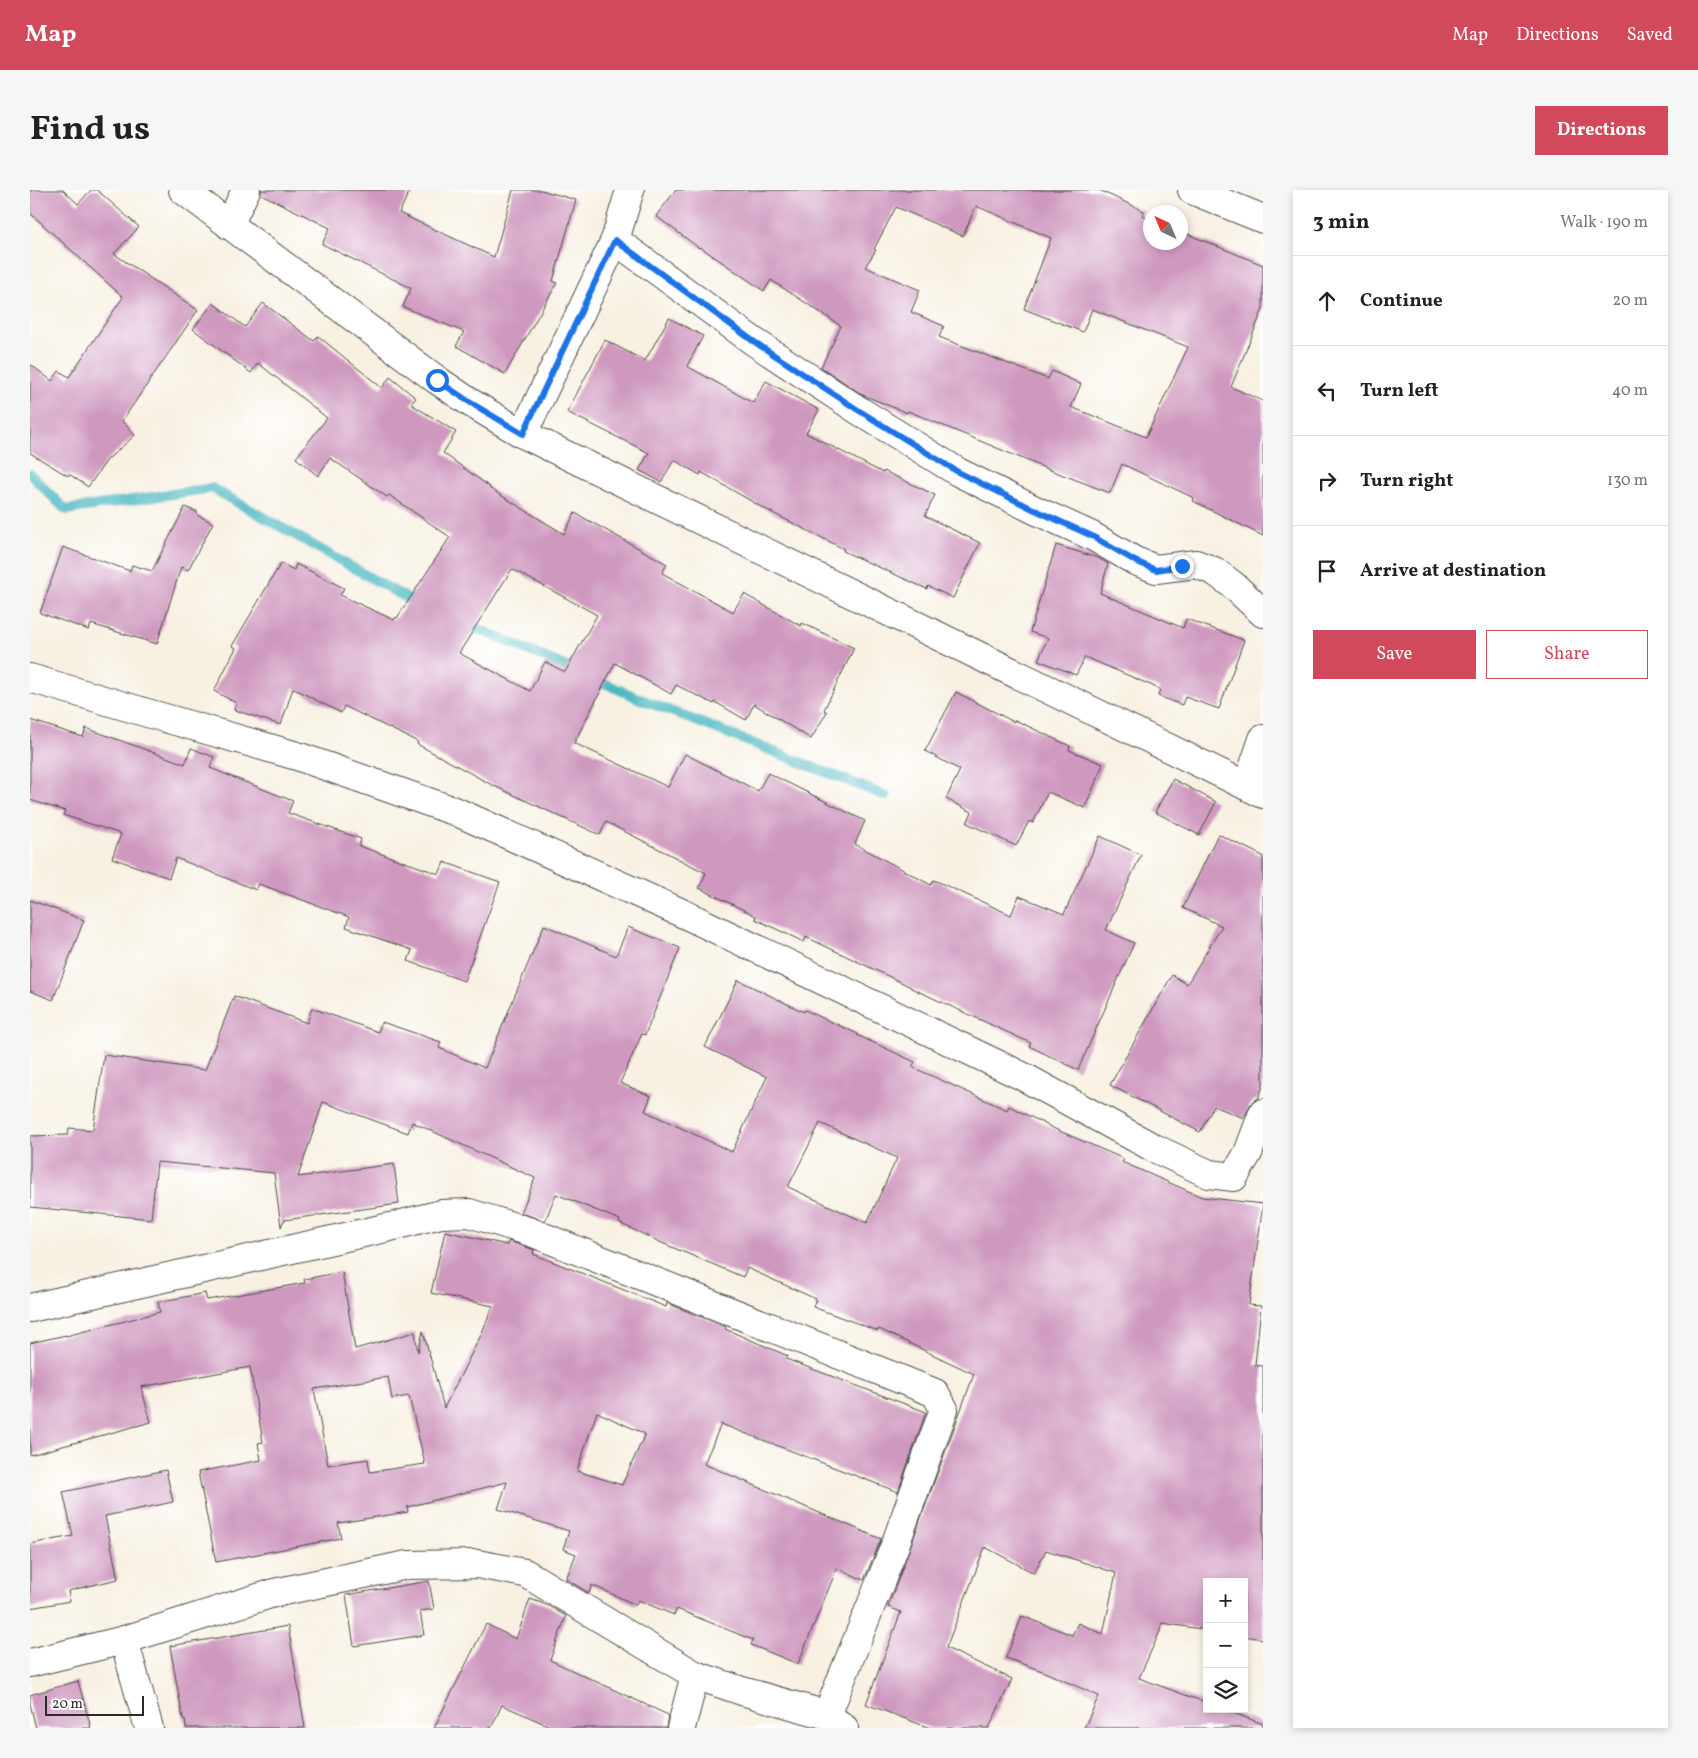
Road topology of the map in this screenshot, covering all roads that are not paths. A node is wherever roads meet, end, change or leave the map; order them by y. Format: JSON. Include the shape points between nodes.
{"nodes":[{"id":1,"x":183,"y":190,"type":"edge"},
{"id":2,"x":246,"y":190,"type":"edge"},
{"id":3,"x":630,"y":190,"type":"edge"},
{"id":4,"x":1192,"y":190,"type":"edge"},
{"id":5,"x":1263,"y":219,"type":"edge"},
{"id":6,"x":229,"y":225,"type":"junction"},
{"id":7,"x":615,"y":240,"type":"junction"},
{"id":8,"x":523,"y":434,"type":"junction"},
{"id":9,"x":1263,"y":613,"type":"edge"},
{"id":10,"x":30,"y":678,"type":"edge"},
{"id":11,"x":1263,"y":739,"type":"edge"},
{"id":12,"x":1255,"y":790,"type":"edge"},
{"id":13,"x":1263,"y":1113,"type":"edge"},
{"id":14,"x":30,"y":1308,"type":"edge"},
{"id":15,"x":124,"y":1640,"type":"junction"},
{"id":16,"x":30,"y":1663,"type":"edge"},
{"id":17,"x":695,"y":1674,"type":"junction"},
{"id":18,"x":835,"y":1722,"type":"edge"},
{"id":19,"x":148,"y":1728,"type":"edge"},
{"id":20,"x":681,"y":1728,"type":"edge"}],
"edges":[{"from":1,"to":6,"type":"street"},
{"from":2,"to":6,"type":"street"},
{"from":3,"to":7,"type":"street"},
{"from":4,"to":5,"type":"street"},
{"from":6,"to":8,"type":"street","via":[[437,380]]},
{"from":7,"to":8,"type":"street"},
{"from":7,"to":9,"type":"street","via":[[753,341],[958,472],[1156,570],[1196,564],[1214,570]]},
{"from":8,"to":12,"type":"street"},
{"from":10,"to":13,"type":"street","via":[[297,756],[457,812],[684,914],[1024,1077],[1154,1148],[1209,1174],[1234,1178],[1248,1154]]},
{"from":11,"to":12,"type":"street"},
{"from":14,"to":18,"type":"street","via":[[441,1214],[469,1213],[531,1232],[935,1393],[944,1409]]},
{"from":15,"to":16,"type":"street"},
{"from":15,"to":17,"type":"street","via":[[274,1593],[408,1565],[477,1564],[526,1573]]},
{"from":15,"to":19,"type":"street"},
{"from":17,"to":18,"type":"street"},
{"from":17,"to":20,"type":"street"}]}
